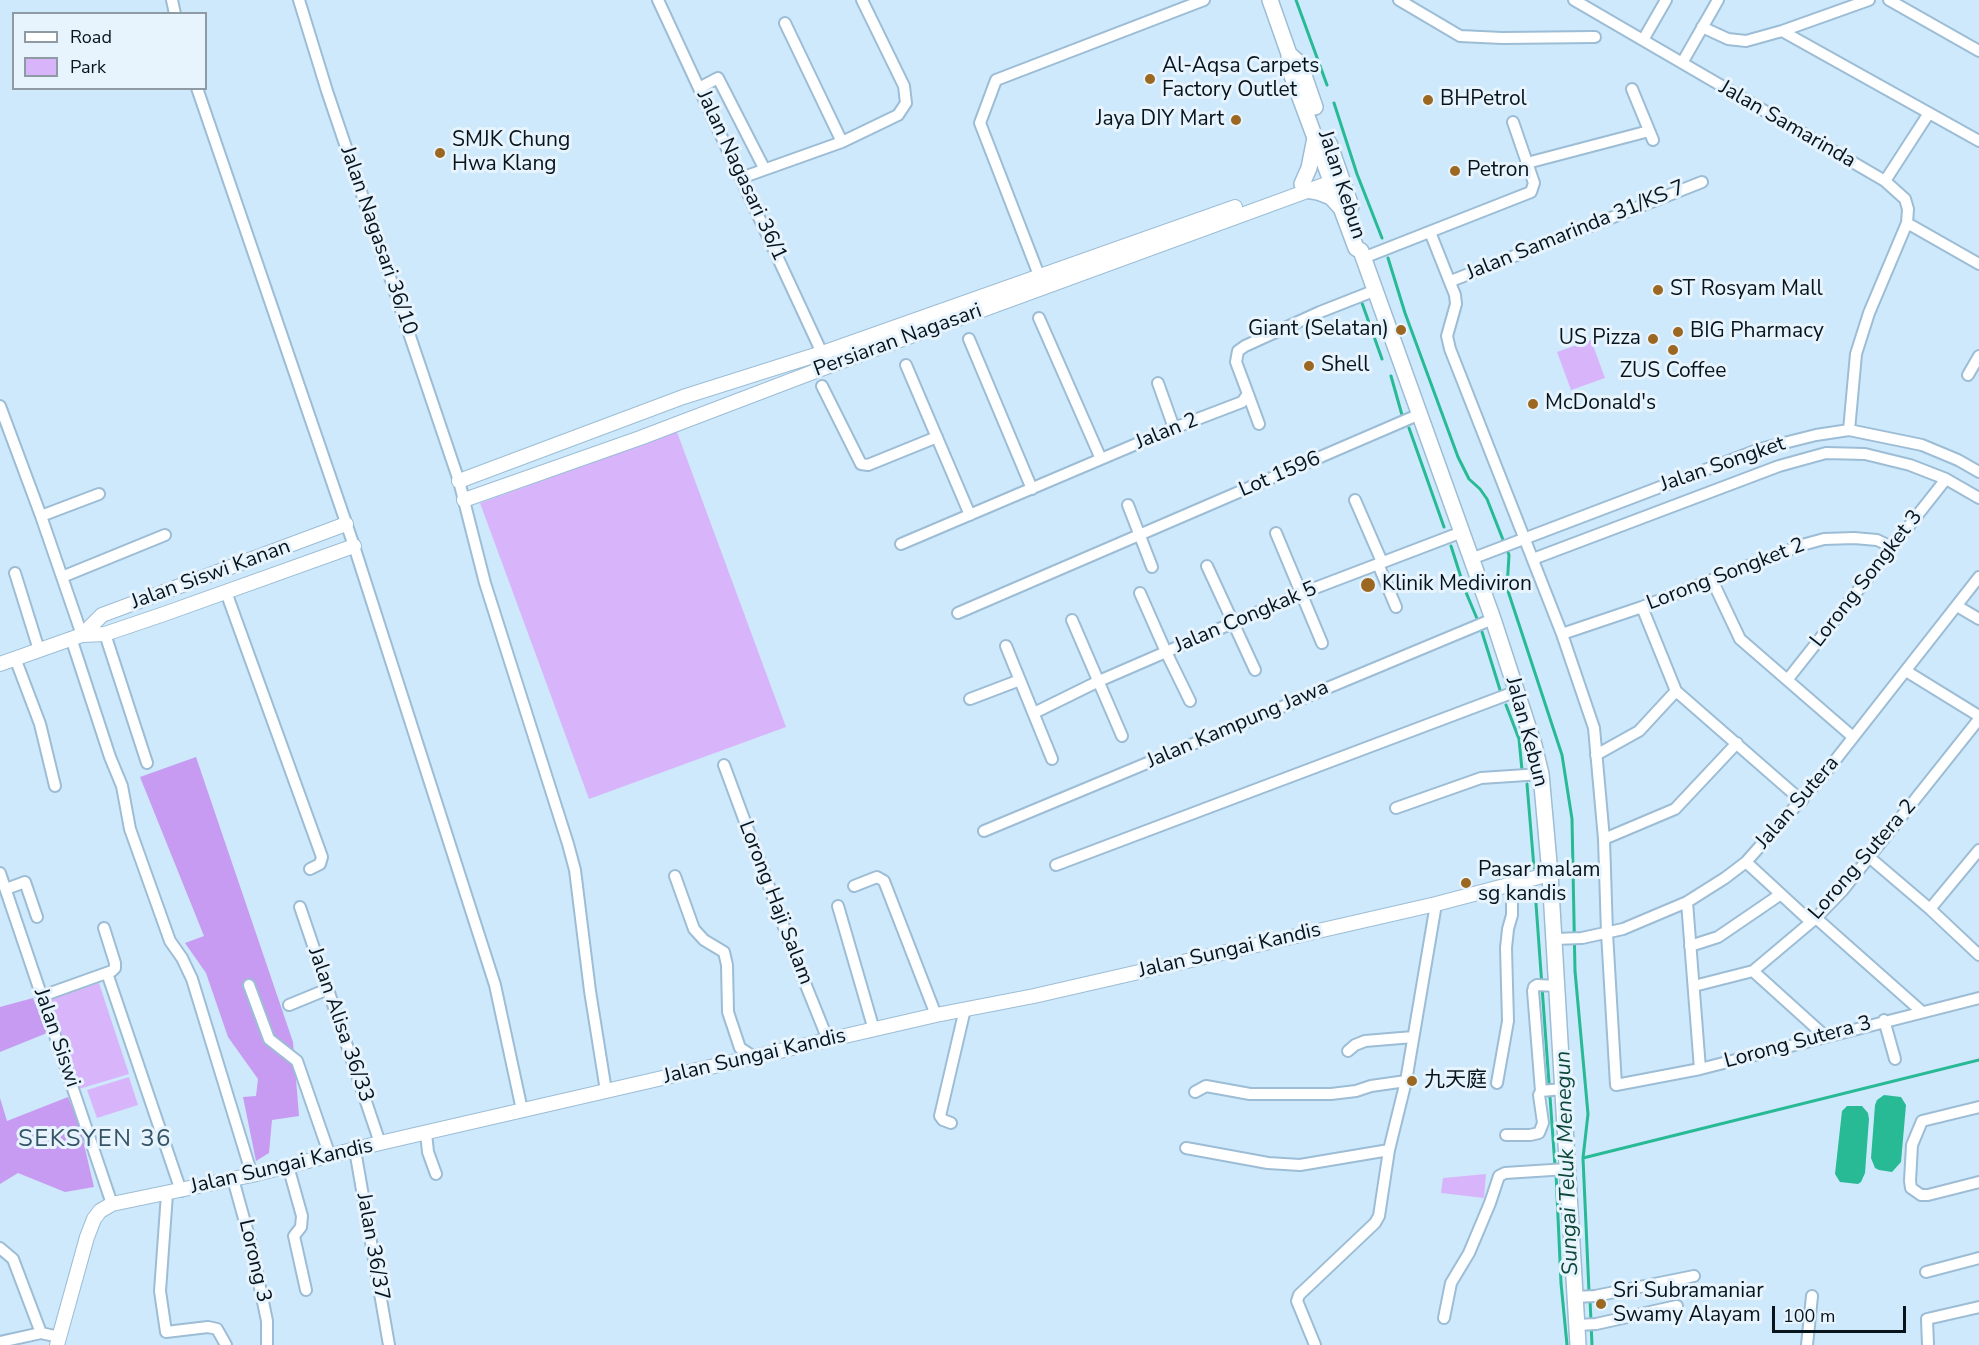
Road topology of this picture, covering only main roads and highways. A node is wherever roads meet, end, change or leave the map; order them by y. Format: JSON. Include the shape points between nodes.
{"nodes":[{"id":1,"x":1270,"y":0,"type":"edge"},
{"id":2,"x":1289,"y":54,"type":"junction"},
{"id":3,"x":1316,"y":137,"type":"junction"},
{"id":4,"x":1335,"y":176,"type":"junction"},
{"id":5,"x":1342,"y":210,"type":"junction"},
{"id":6,"x":1362,"y":254,"type":"junction"},
{"id":7,"x":1578,"y":1345,"type":"edge"}],
"edges":[{"from":1,"to":2,"type":"main road","name":"Jalan Kebun"},
{"from":2,"to":3,"type":"main road","name":"Jalan Kebun","via":[[1289,68]]},
{"from":2,"to":4,"type":"main road","name":"Jalan Kebun","via":[[1300,64]]},
{"from":3,"to":4,"type":"main road","name":"Jalan Kebun"},
{"from":3,"to":5,"type":"main road","via":[[1304,187],[1331,197]]},
{"from":4,"to":5,"type":"main road","name":"Jalan Kebun"},
{"from":4,"to":6,"type":"main road","name":"Jalan Kebun","via":[[1364,244]]},
{"from":5,"to":6,"type":"main road","name":"Jalan Kebun"},
{"from":6,"to":7,"type":"main road","name":"Jalan Kebun","via":[[1493,619],[1541,774],[1550,874],[1561,939],[1546,985],[1551,1090],[1558,1169],[1586,1297],[1588,1324]]}]}
